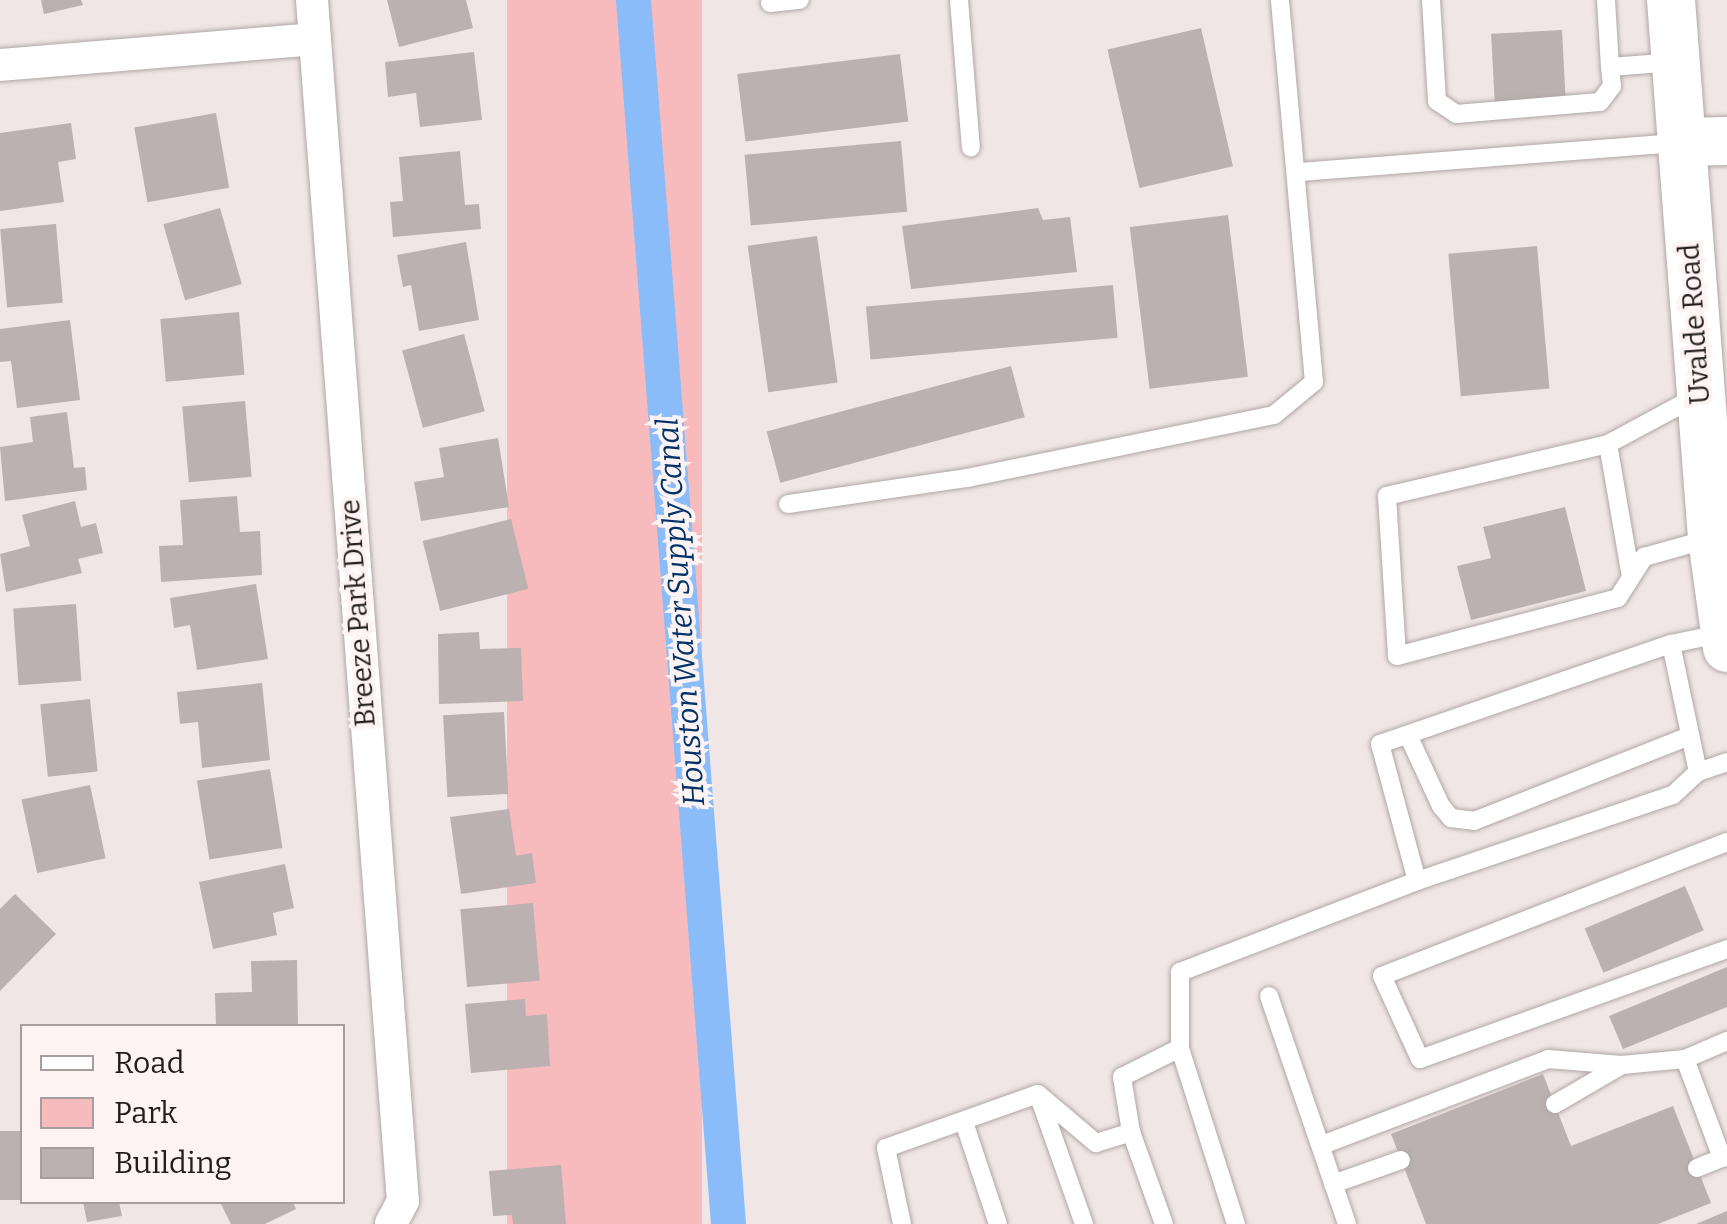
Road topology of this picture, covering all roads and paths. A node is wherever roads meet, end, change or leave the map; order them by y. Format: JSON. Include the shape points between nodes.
{"nodes":[{"id":1,"x":312,"y":0,"type":"edge"},
{"id":2,"x":800,"y":0,"type":"edge"},
{"id":3,"x":959,"y":0,"type":"edge"},
{"id":4,"x":1280,"y":0,"type":"edge"},
{"id":5,"x":1431,"y":0,"type":"edge"},
{"id":6,"x":1606,"y":0,"type":"edge"},
{"id":7,"x":1671,"y":0,"type":"edge"},
{"id":8,"x":770,"y":3,"type":"dead end"},
{"id":9,"x":315,"y":39,"type":"junction"},
{"id":10,"x":1676,"y":62,"type":"junction"},
{"id":11,"x":0,"y":65,"type":"edge"},
{"id":12,"x":1610,"y":67,"type":"junction"},
{"id":13,"x":1704,"y":141,"type":"edge"},
{"id":14,"x":971,"y":148,"type":"dead end"},
{"id":15,"x":1300,"y":172,"type":"junction"},
{"id":16,"x":1714,"y":393,"type":"edge"},
{"id":17,"x":1608,"y":444,"type":"junction"},
{"id":18,"x":788,"y":504,"type":"dead end"},
{"id":19,"x":1712,"y":538,"type":"junction"},
{"id":20,"x":1631,"y":577,"type":"junction"},
{"id":21,"x":1724,"y":614,"type":"edge"},
{"id":22,"x":1670,"y":644,"type":"junction"},
{"id":23,"x":1408,"y":735,"type":"junction"},
{"id":24,"x":1690,"y":736,"type":"junction"},
{"id":25,"x":1727,"y":762,"type":"edge"},
{"id":26,"x":1698,"y":772,"type":"junction"},
{"id":27,"x":1727,"y":842,"type":"edge"},
{"id":28,"x":1418,"y":881,"type":"junction"},
{"id":29,"x":1727,"y":949,"type":"edge"},
{"id":30,"x":1269,"y":996,"type":"dead end"},
{"id":31,"x":1727,"y":1040,"type":"edge"},
{"id":32,"x":1180,"y":1048,"type":"junction"},
{"id":33,"x":1685,"y":1060,"type":"junction"},
{"id":34,"x":1622,"y":1065,"type":"junction"},
{"id":35,"x":1038,"y":1094,"type":"junction"},
{"id":36,"x":1555,"y":1104,"type":"dead end"},
{"id":37,"x":965,"y":1124,"type":"junction"},
{"id":38,"x":1131,"y":1132,"type":"junction"},
{"id":39,"x":1322,"y":1145,"type":"junction"},
{"id":40,"x":1725,"y":1157,"type":"edge"},
{"id":41,"x":1401,"y":1160,"type":"dead end"},
{"id":42,"x":1698,"y":1168,"type":"dead end"},
{"id":43,"x":1333,"y":1184,"type":"junction"},
{"id":44,"x":391,"y":1224,"type":"edge"},
{"id":45,"x":902,"y":1224,"type":"edge"},
{"id":46,"x":998,"y":1224,"type":"edge"},
{"id":47,"x":1084,"y":1224,"type":"edge"},
{"id":48,"x":1164,"y":1224,"type":"edge"},
{"id":49,"x":1236,"y":1224,"type":"edge"},
{"id":50,"x":1347,"y":1224,"type":"edge"}],
"edges":[{"from":1,"to":9,"type":"street","name":"Breeze Park Drive"},
{"from":2,"to":8,"type":"lane"},
{"from":3,"to":14,"type":"lane"},
{"from":4,"to":15,"type":"lane"},
{"from":5,"to":12,"type":"lane","via":[[1437,101],[1456,114],[1600,102],[1612,86]]},
{"from":6,"to":12,"type":"lane"},
{"from":7,"to":10,"type":"main road","name":"Uvalde Road"},
{"from":9,"to":11,"type":"street"},
{"from":9,"to":44,"type":"street","name":"Breeze Park Drive","via":[[403,1201]]},
{"from":10,"to":12,"type":"lane"},
{"from":10,"to":13,"type":"main road","name":"Uvalde Road"},
{"from":13,"to":15,"type":"lane"},
{"from":13,"to":16,"type":"main road","name":"Uvalde Road"},
{"from":15,"to":18,"type":"lane","via":[[1314,382],[1274,415],[967,478]]},
{"from":16,"to":17,"type":"lane"},
{"from":16,"to":19,"type":"main road","name":"Uvalde Road"},
{"from":17,"to":20,"type":"lane"},
{"from":17,"to":20,"type":"lane","via":[[1387,496],[1397,656],[1618,598]]},
{"from":19,"to":20,"type":"lane","via":[[1644,557]]},
{"from":19,"to":21,"type":"main road","name":"Uvalde Road"},
{"from":21,"to":22,"type":"lane"},
{"from":22,"to":23,"type":"lane"},
{"from":22,"to":24,"type":"lane"},
{"from":23,"to":24,"type":"lane","via":[[1441,806],[1451,818],[1474,821]]},
{"from":23,"to":28,"type":"lane","via":[[1380,744]]},
{"from":24,"to":26,"type":"lane"},
{"from":25,"to":26,"type":"lane"},
{"from":26,"to":28,"type":"lane","via":[[1673,795]]},
{"from":27,"to":29,"type":"lane","via":[[1382,976],[1420,1059]]},
{"from":28,"to":32,"type":"lane","via":[[1180,972]]},
{"from":30,"to":39,"type":"lane"},
{"from":31,"to":33,"type":"lane"},
{"from":32,"to":38,"type":"lane","via":[[1122,1077]]},
{"from":32,"to":49,"type":"lane"},
{"from":33,"to":34,"type":"lane"},
{"from":33,"to":40,"type":"lane"},
{"from":34,"to":36,"type":"lane"},
{"from":34,"to":39,"type":"lane","via":[[1548,1059]]},
{"from":35,"to":37,"type":"lane"},
{"from":35,"to":38,"type":"lane","via":[[1096,1143]]},
{"from":35,"to":47,"type":"lane"},
{"from":37,"to":45,"type":"lane","via":[[886,1148]]},
{"from":37,"to":46,"type":"lane"},
{"from":38,"to":48,"type":"lane"},
{"from":39,"to":43,"type":"lane"},
{"from":40,"to":42,"type":"lane"},
{"from":41,"to":43,"type":"lane"},
{"from":43,"to":50,"type":"lane"}]}
